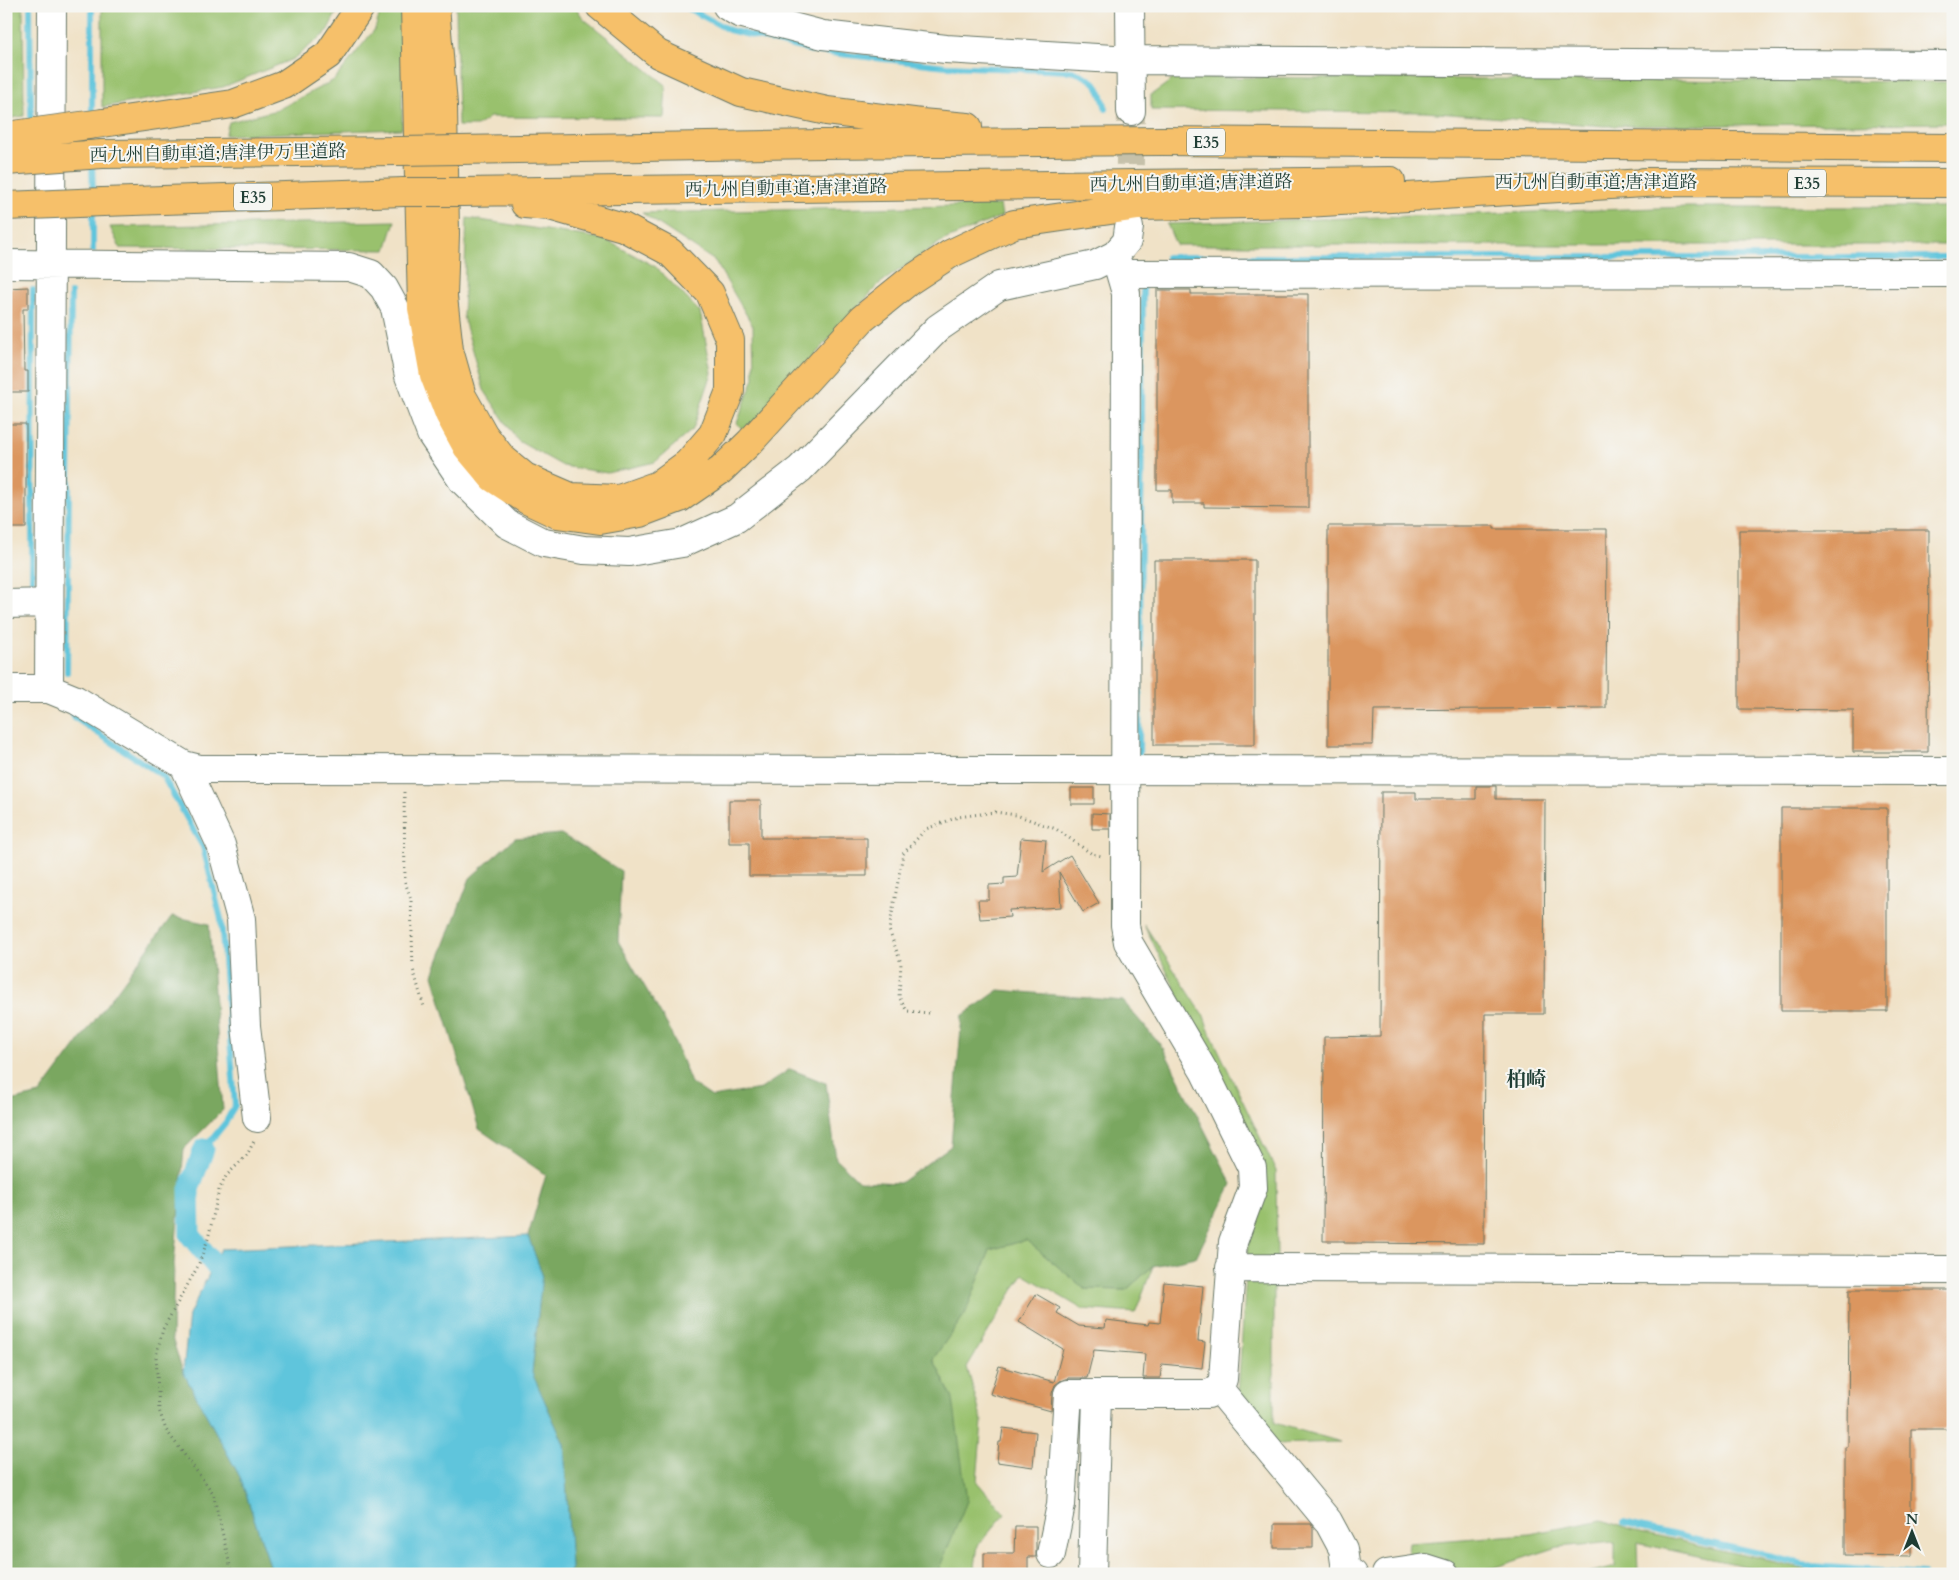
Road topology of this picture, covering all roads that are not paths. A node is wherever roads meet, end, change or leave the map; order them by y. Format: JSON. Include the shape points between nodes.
{"nodes":[{"id":1,"x":52,"y":6,"type":"edge"},
{"id":2,"x":361,"y":6,"type":"edge"},
{"id":3,"x":415,"y":6,"type":"edge"},
{"id":4,"x":435,"y":6,"type":"edge"},
{"id":5,"x":600,"y":6,"type":"edge"},
{"id":6,"x":727,"y":6,"type":"edge"},
{"id":7,"x":1130,"y":6,"type":"edge"},
{"id":8,"x":1130,"y":60,"type":"junction"},
{"id":9,"x":1953,"y":65,"type":"edge"},
{"id":10,"x":1131,"y":112,"type":"tunnel mouth"},
{"id":11,"x":6,"y":136,"type":"edge"},
{"id":12,"x":1162,"y":141,"type":"junction"},
{"id":13,"x":1953,"y":148,"type":"edge"},
{"id":14,"x":430,"y":151,"type":"joint"},
{"id":15,"x":6,"y":161,"type":"edge"},
{"id":16,"x":1662,"y":182,"type":"junction"},
{"id":17,"x":1953,"y":183,"type":"edge"},
{"id":18,"x":460,"y":196,"type":"junction"},
{"id":19,"x":6,"y":206,"type":"edge"},
{"id":20,"x":1129,"y":227,"type":"tunnel mouth"},
{"id":21,"x":51,"y":263,"type":"junction"},
{"id":22,"x":6,"y":264,"type":"edge"},
{"id":23,"x":1118,"y":265,"type":"junction"},
{"id":24,"x":1953,"y":273,"type":"edge"},
{"id":25,"x":49,"y":603,"type":"junction"},
{"id":26,"x":6,"y":604,"type":"edge"},
{"id":27,"x":6,"y":689,"type":"edge"},
{"id":28,"x":49,"y":689,"type":"junction"},
{"id":29,"x":184,"y":765,"type":"junction"},
{"id":30,"x":1125,"y":770,"type":"junction"},
{"id":31,"x":1953,"y":771,"type":"edge"},
{"id":32,"x":256,"y":1118,"type":"road end"},
{"id":33,"x":1230,"y":1268,"type":"junction"},
{"id":34,"x":1953,"y":1270,"type":"edge"},
{"id":35,"x":1219,"y":1389,"type":"junction"},
{"id":36,"x":1097,"y":1394,"type":"junction"},
{"id":37,"x":1051,"y":1554,"type":"dead end"},
{"id":38,"x":1092,"y":1574,"type":"edge"},
{"id":39,"x":1354,"y":1574,"type":"edge"},
{"id":40,"x":1386,"y":1574,"type":"edge"},
{"id":41,"x":1445,"y":1574,"type":"edge"}],
"edges":[{"from":1,"to":21,"type":"street"},
{"from":2,"to":11,"type":"highway","bridge":true,"via":[[328,55],[284,85],[234,104]]},
{"from":3,"to":16,"type":"highway","via":[[422,308],[434,375],[449,414],[467,447],[493,478],[526,500],[557,514],[600,520],[640,513],[680,498],[721,470],[750,442],[862,319],[950,254],[1014,224],[1138,206],[1306,203]]},
{"from":4,"to":18,"type":"highway","via":[[443,106],[443,297],[449,350],[462,396],[484,435],[502,458],[525,477],[571,497],[620,499],[658,486],[688,462],[713,434],[730,390],[730,340],[710,293],[670,252],[623,227],[550,206]]},
{"from":5,"to":12,"type":"highway","via":[[658,54],[741,92],[827,112],[921,123]]},
{"from":6,"to":8,"type":"street","via":[[823,35],[946,49]]},
{"from":7,"to":8,"type":"street"},
{"from":8,"to":9,"type":"street"},
{"from":8,"to":10,"type":"street"},
{"from":12,"to":13,"type":"highway","name":"西九州自動車道;唐津道路","number":"E35"},
{"from":12,"to":14,"type":"highway","name":"西九州自動車道;唐津道路","number":"E35","bridge":true},
{"from":14,"to":15,"type":"highway","name":"西九州自動車道;唐津伊万里道路","number":"E35","bridge":true,"via":[[102,154]]},
{"from":16,"to":17,"type":"highway","name":"西九州自動車道;唐津道路","number":"E35"},
{"from":16,"to":18,"type":"highway","name":"西九州自動車道;唐津道路","number":"E35","via":[[1302,181]]},
{"from":18,"to":19,"type":"highway","name":"西九州自動車道;唐津道路","number":"E35","bridge":true,"via":[[416,192]]},
{"from":20,"to":23,"type":"street"},
{"from":21,"to":22,"type":"street"},
{"from":21,"to":23,"type":"street","via":[[349,267],[371,274],[384,288],[395,308],[409,376],[431,434],[462,480],[507,524],[544,543],[584,550],[630,552],[682,543],[738,518],[800,469],[938,328],[998,286],[1094,265]]},
{"from":21,"to":25,"type":"street"},
{"from":23,"to":24,"type":"street"},
{"from":23,"to":30,"type":"street","via":[[1126,293]]},
{"from":25,"to":26,"type":"street"},
{"from":25,"to":28,"type":"street"},
{"from":27,"to":28,"type":"street"},
{"from":28,"to":29,"type":"street","via":[[76,700]]},
{"from":29,"to":30,"type":"street","via":[[200,768]]},
{"from":29,"to":32,"type":"street","via":[[221,845],[241,919],[246,1026]]},
{"from":30,"to":31,"type":"street"},
{"from":30,"to":33,"type":"street","via":[[1125,926],[1128,942],[1205,1072],[1252,1168],[1253,1188],[1233,1242]]},
{"from":33,"to":34,"type":"street"},
{"from":33,"to":35,"type":"street","via":[[1223,1380]]},
{"from":35,"to":36,"type":"street","via":[[1208,1394]]},
{"from":35,"to":39,"type":"street","via":[[1328,1521],[1342,1549],[1346,1570]]},
{"from":36,"to":37,"type":"street","via":[[1068,1394],[1061,1505]]},
{"from":36,"to":38,"type":"street"},
{"from":40,"to":41,"type":"street","via":[[1426,1568]]}]}
